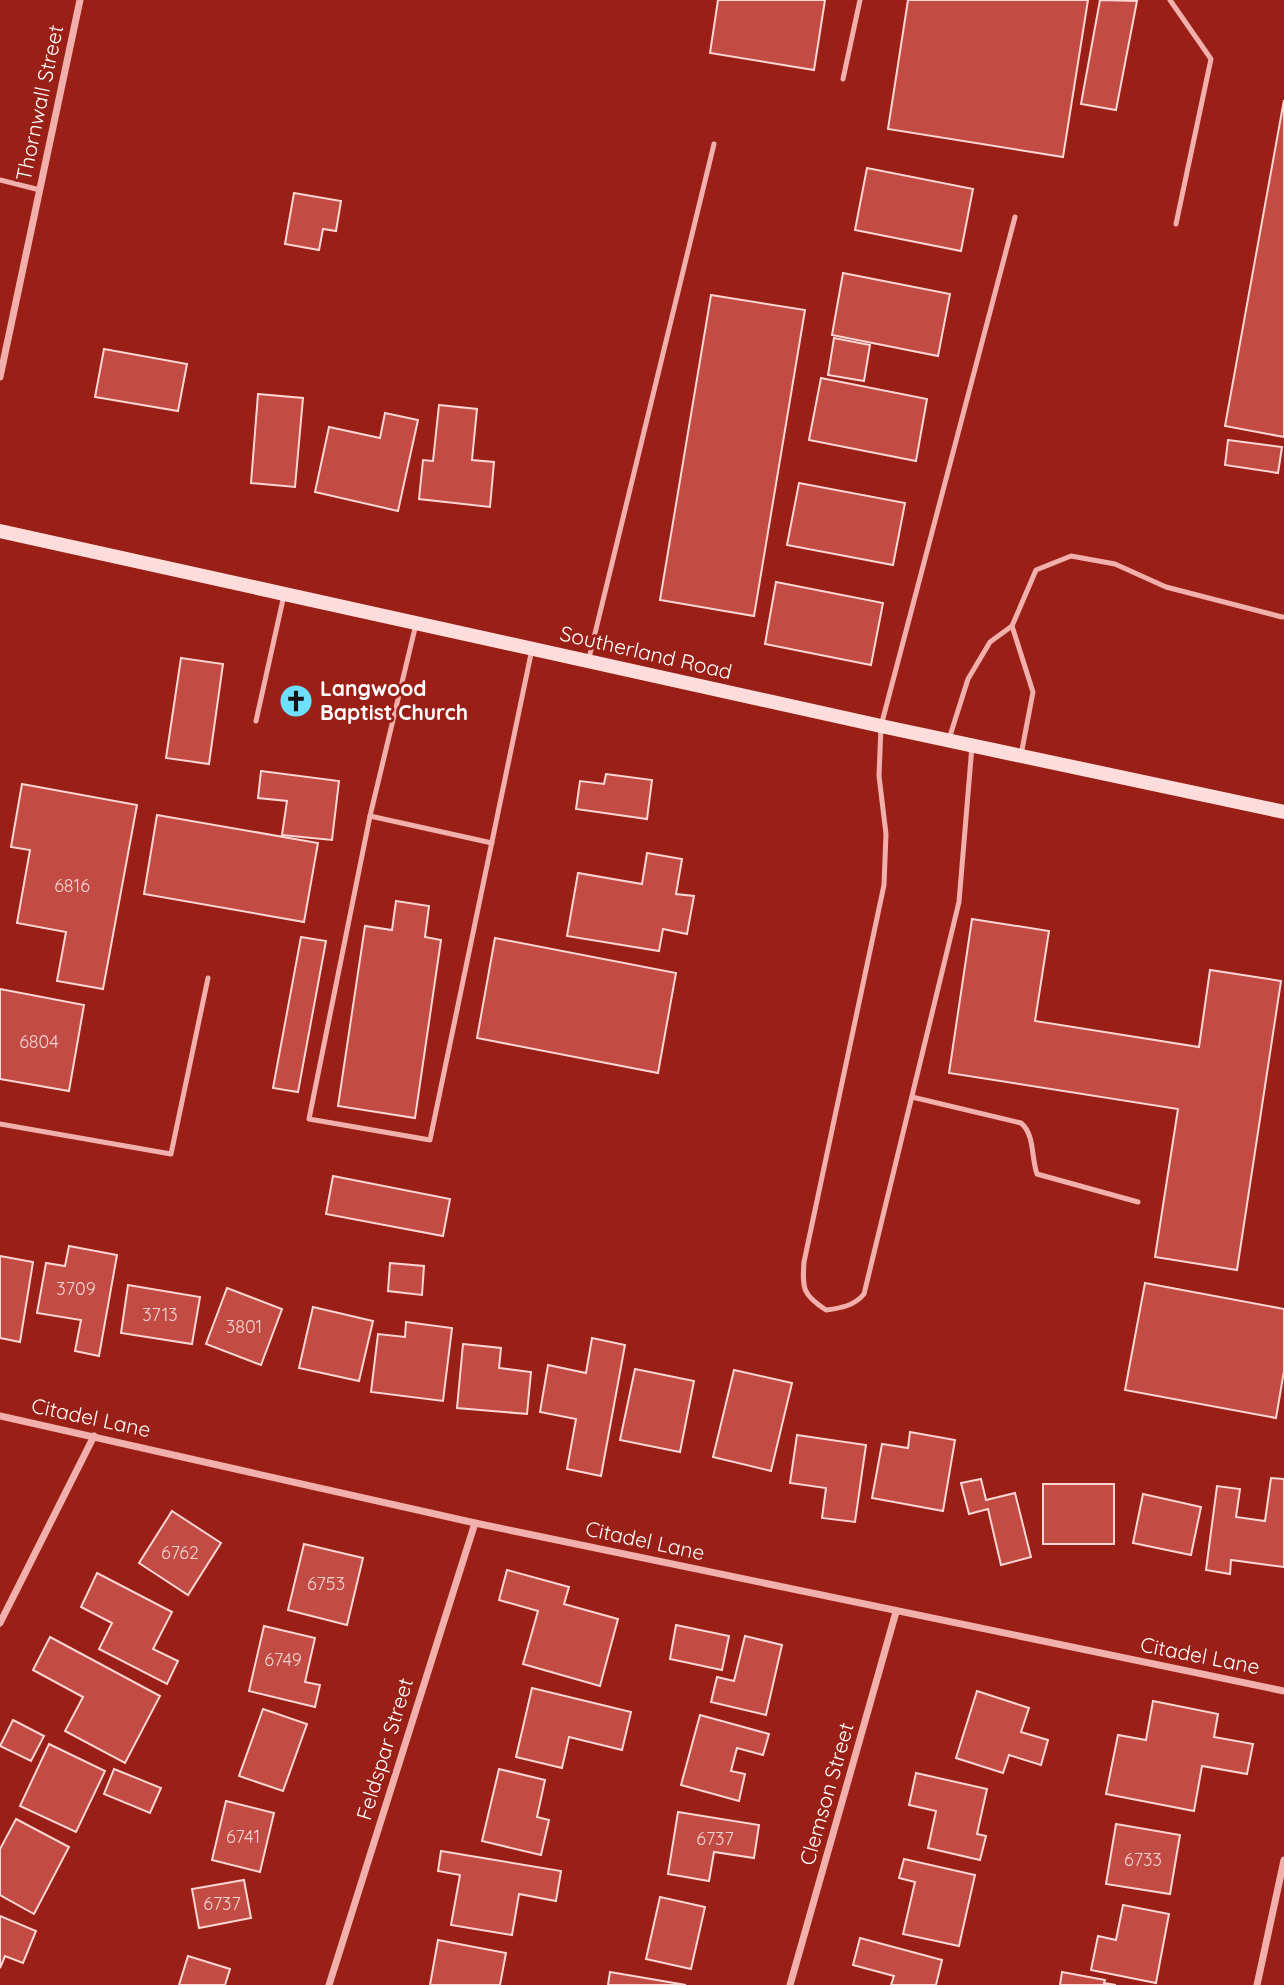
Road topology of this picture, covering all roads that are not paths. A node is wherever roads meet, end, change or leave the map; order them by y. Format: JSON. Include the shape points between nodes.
{"nodes":[{"id":1,"x":80,"y":0,"type":"edge"},
{"id":2,"x":860,"y":0,"type":"edge"},
{"id":3,"x":1170,"y":0,"type":"edge"},
{"id":4,"x":842,"y":79,"type":"dead end"},
{"id":5,"x":714,"y":144,"type":"dead end"},
{"id":6,"x":0,"y":180,"type":"edge"},
{"id":7,"x":40,"y":190,"type":"junction"},
{"id":8,"x":1015,"y":217,"type":"dead end"},
{"id":9,"x":1176,"y":224,"type":"dead end"},
{"id":10,"x":0,"y":377,"type":"edge"},
{"id":11,"x":0,"y":531,"type":"edge"},
{"id":12,"x":284,"y":595,"type":"junction"},
{"id":13,"x":1282,"y":617,"type":"dead end"},
{"id":14,"x":416,"y":624,"type":"junction"},
{"id":15,"x":1012,"y":626,"type":"junction"},
{"id":16,"x":532,"y":649,"type":"junction"},
{"id":17,"x":589,"y":661,"type":"junction"},
{"id":18,"x":256,"y":721,"type":"dead end"},
{"id":19,"x":881,"y":726,"type":"junction"},
{"id":20,"x":948,"y":741,"type":"junction"},
{"id":21,"x":972,"y":746,"type":"junction"},
{"id":22,"x":1021,"y":757,"type":"junction"},
{"id":23,"x":1284,"y":812,"type":"edge"},
{"id":24,"x":370,"y":816,"type":"junction"},
{"id":25,"x":492,"y":843,"type":"junction"},
{"id":26,"x":208,"y":978,"type":"dead end"},
{"id":27,"x":912,"y":1097,"type":"junction"},
{"id":28,"x":0,"y":1124,"type":"edge"},
{"id":29,"x":1138,"y":1202,"type":"dead end"},
{"id":30,"x":0,"y":1416,"type":"edge"},
{"id":31,"x":94,"y":1436,"type":"junction"},
{"id":32,"x":475,"y":1523,"type":"junction"},
{"id":33,"x":897,"y":1612,"type":"junction"},
{"id":34,"x":0,"y":1623,"type":"edge"},
{"id":35,"x":1284,"y":1691,"type":"edge"},
{"id":36,"x":1284,"y":1860,"type":"edge"},
{"id":37,"x":329,"y":1985,"type":"edge"},
{"id":38,"x":790,"y":1985,"type":"edge"},
{"id":39,"x":1257,"y":1985,"type":"edge"}],
"edges":[{"from":1,"to":7,"type":"street","name":"Thornwall Street"},
{"from":2,"to":4,"type":"lane"},
{"from":3,"to":9,"type":"lane","via":[[1211,59]]},
{"from":5,"to":17,"type":"lane"},
{"from":6,"to":7,"type":"lane"},
{"from":7,"to":10,"type":"street","name":"Thornwall Street"},
{"from":8,"to":19,"type":"lane"},
{"from":11,"to":12,"type":"street","name":"Southerland Road"},
{"from":12,"to":14,"type":"street","name":"Southerland Road"},
{"from":12,"to":18,"type":"lane"},
{"from":13,"to":15,"type":"lane","via":[[1166,587],[1115,564],[1071,556],[1036,570]]},
{"from":14,"to":16,"type":"street","name":"Southerland Road"},
{"from":14,"to":24,"type":"lane"},
{"from":15,"to":20,"type":"lane","via":[[990,642],[968,679]]},
{"from":15,"to":22,"type":"lane","via":[[1033,692]]},
{"from":16,"to":17,"type":"street","name":"Southerland Road"},
{"from":16,"to":25,"type":"lane"},
{"from":17,"to":19,"type":"street","name":"Southerland Road"},
{"from":19,"to":20,"type":"street","name":"Southerland Road"},
{"from":19,"to":27,"type":"lane","via":[[884,885],[804,1262],[803,1286],[810,1299],[826,1310],[845,1307],[864,1294]]},
{"from":20,"to":21,"type":"street","name":"Southerland Road"},
{"from":21,"to":22,"type":"street","name":"Southerland Road"},
{"from":21,"to":27,"type":"lane","via":[[959,902]]},
{"from":22,"to":23,"type":"street","name":"Southerland Road"},
{"from":24,"to":25,"type":"lane"},
{"from":24,"to":25,"type":"lane","via":[[309,1119],[430,1140]]},
{"from":26,"to":28,"type":"lane","via":[[171,1154]]},
{"from":27,"to":29,"type":"lane","via":[[1021,1122],[1029,1130],[1037,1174]]},
{"from":30,"to":31,"type":"street","name":"Citadel Lane"},
{"from":31,"to":32,"type":"street","name":"Citadel Lane"},
{"from":31,"to":34,"type":"street"},
{"from":32,"to":33,"type":"street","name":"Citadel Lane"},
{"from":32,"to":37,"type":"street","name":"Feldspar Street"},
{"from":33,"to":35,"type":"street","name":"Citadel Lane"},
{"from":33,"to":38,"type":"street","name":"Clemson Street"},
{"from":36,"to":39,"type":"street"}]}
